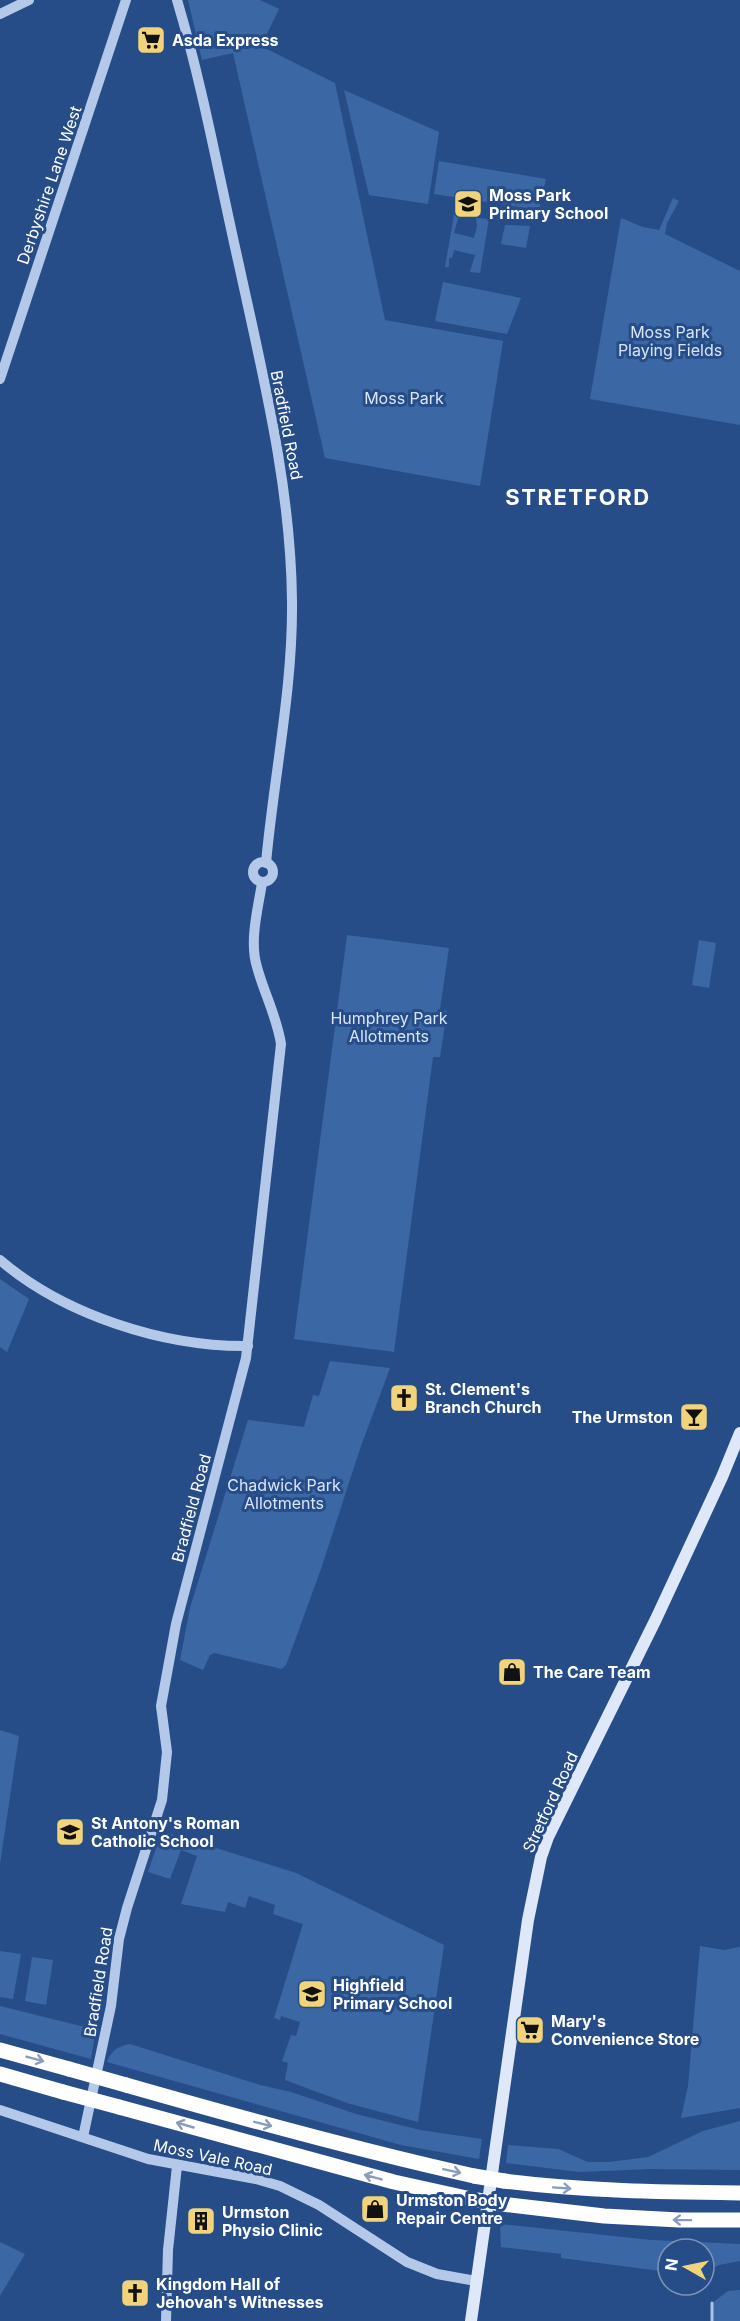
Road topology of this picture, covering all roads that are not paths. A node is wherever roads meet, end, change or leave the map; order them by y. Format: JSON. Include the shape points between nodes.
{"nodes":[{"id":1,"x":29,"y":0,"type":"edge"},
{"id":2,"x":126,"y":0,"type":"edge"},
{"id":3,"x":177,"y":0,"type":"edge"},
{"id":4,"x":0,"y":14,"type":"edge"},
{"id":5,"x":0,"y":379,"type":"edge"},
{"id":6,"x":0,"y":1260,"type":"edge"},
{"id":7,"x":248,"y":1346,"type":"junction"},
{"id":8,"x":740,"y":1433,"type":"edge"},
{"id":9,"x":0,"y":2050,"type":"edge"},
{"id":10,"x":0,"y":2074,"type":"edge"},
{"id":11,"x":0,"y":2110,"type":"edge"},
{"id":12,"x":83,"y":2137,"type":"junction"},
{"id":13,"x":177,"y":2166,"type":"junction"},
{"id":14,"x":740,"y":2193,"type":"edge"},
{"id":15,"x":740,"y":2220,"type":"edge"},
{"id":16,"x":476,"y":2281,"type":"junction"},
{"id":17,"x":166,"y":2321,"type":"edge"},
{"id":18,"x":471,"y":2321,"type":"edge"}],
"edges":[{"from":1,"to":4,"type":"street"},
{"from":2,"to":5,"type":"street","name":"Derbyshire Lane West"},
{"from":3,"to":7,"type":"street","name":"Bradfield Road","via":[[270,409],[285,500],[292,593],[290,656],[266,863],[259,863],[253,871],[262,883],[255,928],[256,965],[281,1044]]},
{"from":6,"to":7,"type":"street","via":[[44,1293],[77,1309],[176,1340]]},
{"from":7,"to":12,"type":"street","name":"Bradfield Road","via":[[176,1624],[161,1706],[167,1752],[162,1800],[119,1939],[111,2006]]},
{"from":8,"to":16,"type":"main road","name":"Stretford Road","via":[[541,1857],[529,1912]]},
{"from":9,"to":14,"type":"highway","one_way":true,"bridge":true,"via":[[242,2118],[474,2176],[554,2187]]},
{"from":15,"to":10,"type":"highway","one_way":true,"bridge":true,"via":[[604,2216],[471,2199],[394,2182]]},
{"from":11,"to":12,"type":"street","name":"Moss Vale Road"},
{"from":12,"to":13,"type":"street","name":"Moss Vale Road"},
{"from":13,"to":16,"type":"street","name":"Moss Vale Road","via":[[256,2179],[294,2192],[407,2262],[437,2274]]},
{"from":13,"to":17,"type":"street","via":[[168,2250]]},
{"from":16,"to":18,"type":"main road","name":"Stretford Road"}]}
